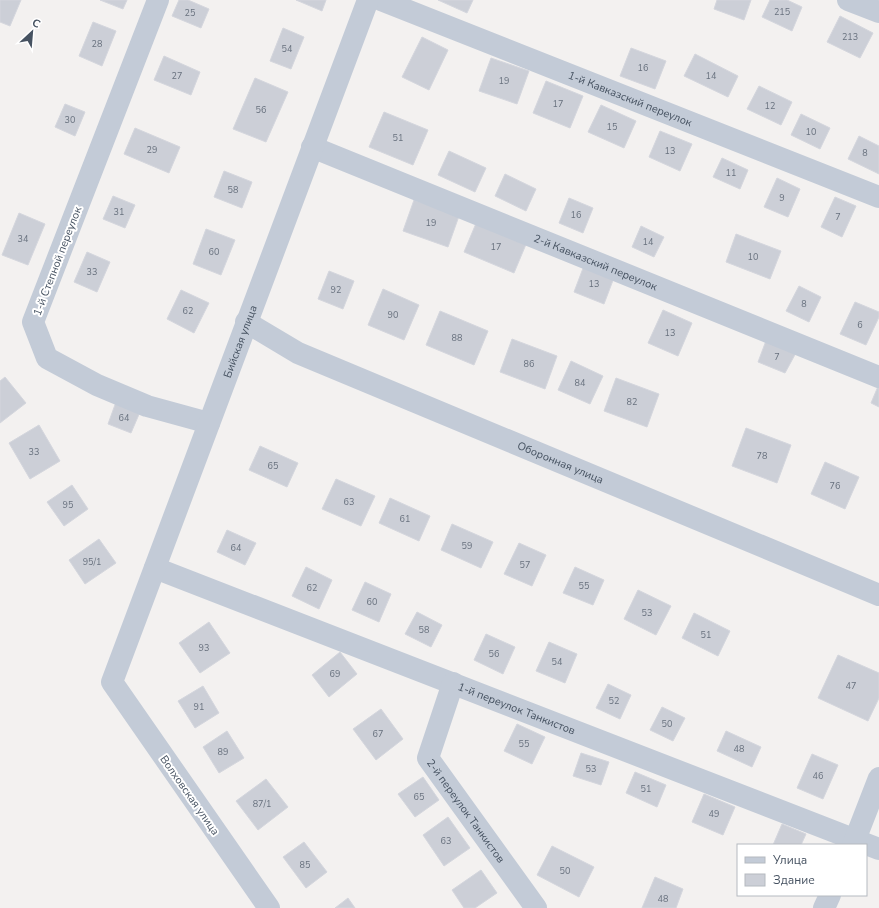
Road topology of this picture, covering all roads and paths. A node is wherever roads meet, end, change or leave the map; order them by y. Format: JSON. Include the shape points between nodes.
{"nodes":[{"id":1,"x":158,"y":0,"type":"edge"},
{"id":2,"x":368,"y":0,"type":"edge"},
{"id":3,"x":381,"y":0,"type":"edge"},
{"id":4,"x":848,"y":0,"type":"edge"},
{"id":5,"x":879,"y":12,"type":"edge"},
{"id":6,"x":312,"y":147,"type":"junction"},
{"id":7,"x":879,"y":197,"type":"edge"},
{"id":8,"x":246,"y":322,"type":"junction"},
{"id":9,"x":879,"y":377,"type":"edge"},
{"id":10,"x":209,"y":423,"type":"junction"},
{"id":11,"x":155,"y":568,"type":"junction"},
{"id":12,"x":879,"y":595,"type":"edge"},
{"id":13,"x":112,"y":682,"type":"joint"},
{"id":14,"x":453,"y":684,"type":"junction"},
{"id":15,"x":879,"y":778,"type":"edge"},
{"id":16,"x":854,"y":842,"type":"edge"},
{"id":17,"x":867,"y":846,"type":"edge"},
{"id":18,"x":879,"y":849,"type":"edge"},
{"id":19,"x":830,"y":896,"type":"edge"},
{"id":20,"x":268,"y":908,"type":"edge"},
{"id":21,"x":536,"y":908,"type":"edge"},
{"id":22,"x":824,"y":908,"type":"edge"}],
"edges":[{"from":1,"to":10,"type":"street","name":"1-й Степной переулок","via":[[33,322],[47,358],[97,385],[147,406]]},
{"from":2,"to":6,"type":"street","name":"Бийская улица"},
{"from":3,"to":7,"type":"street","name":"1-й Кавказский переулок"},
{"from":4,"to":5,"type":"street"},
{"from":6,"to":8,"type":"street","name":"Бийская улица"},
{"from":6,"to":9,"type":"street","name":"2-й Кавказский переулок"},
{"from":8,"to":10,"type":"street","name":"Бийская улица"},
{"from":8,"to":12,"type":"street","name":"Оборонная улица","via":[[298,353]]},
{"from":10,"to":11,"type":"street","name":"Бийская улица"},
{"from":11,"to":13,"type":"street","name":"Бийская улица"},
{"from":11,"to":14,"type":"street","name":"1-й переулок Танкистов"},
{"from":13,"to":20,"type":"street","name":"Волховская улица"},
{"from":14,"to":16,"type":"street","name":"1-й переулок Танкистов"},
{"from":14,"to":21,"type":"street","name":"2-й переулок Танкистов","via":[[428,758]]},
{"from":15,"to":16,"type":"street"},
{"from":17,"to":18,"type":"street","name":"1-й переулок Танкистов"},
{"from":19,"to":22,"type":"street"}]}
